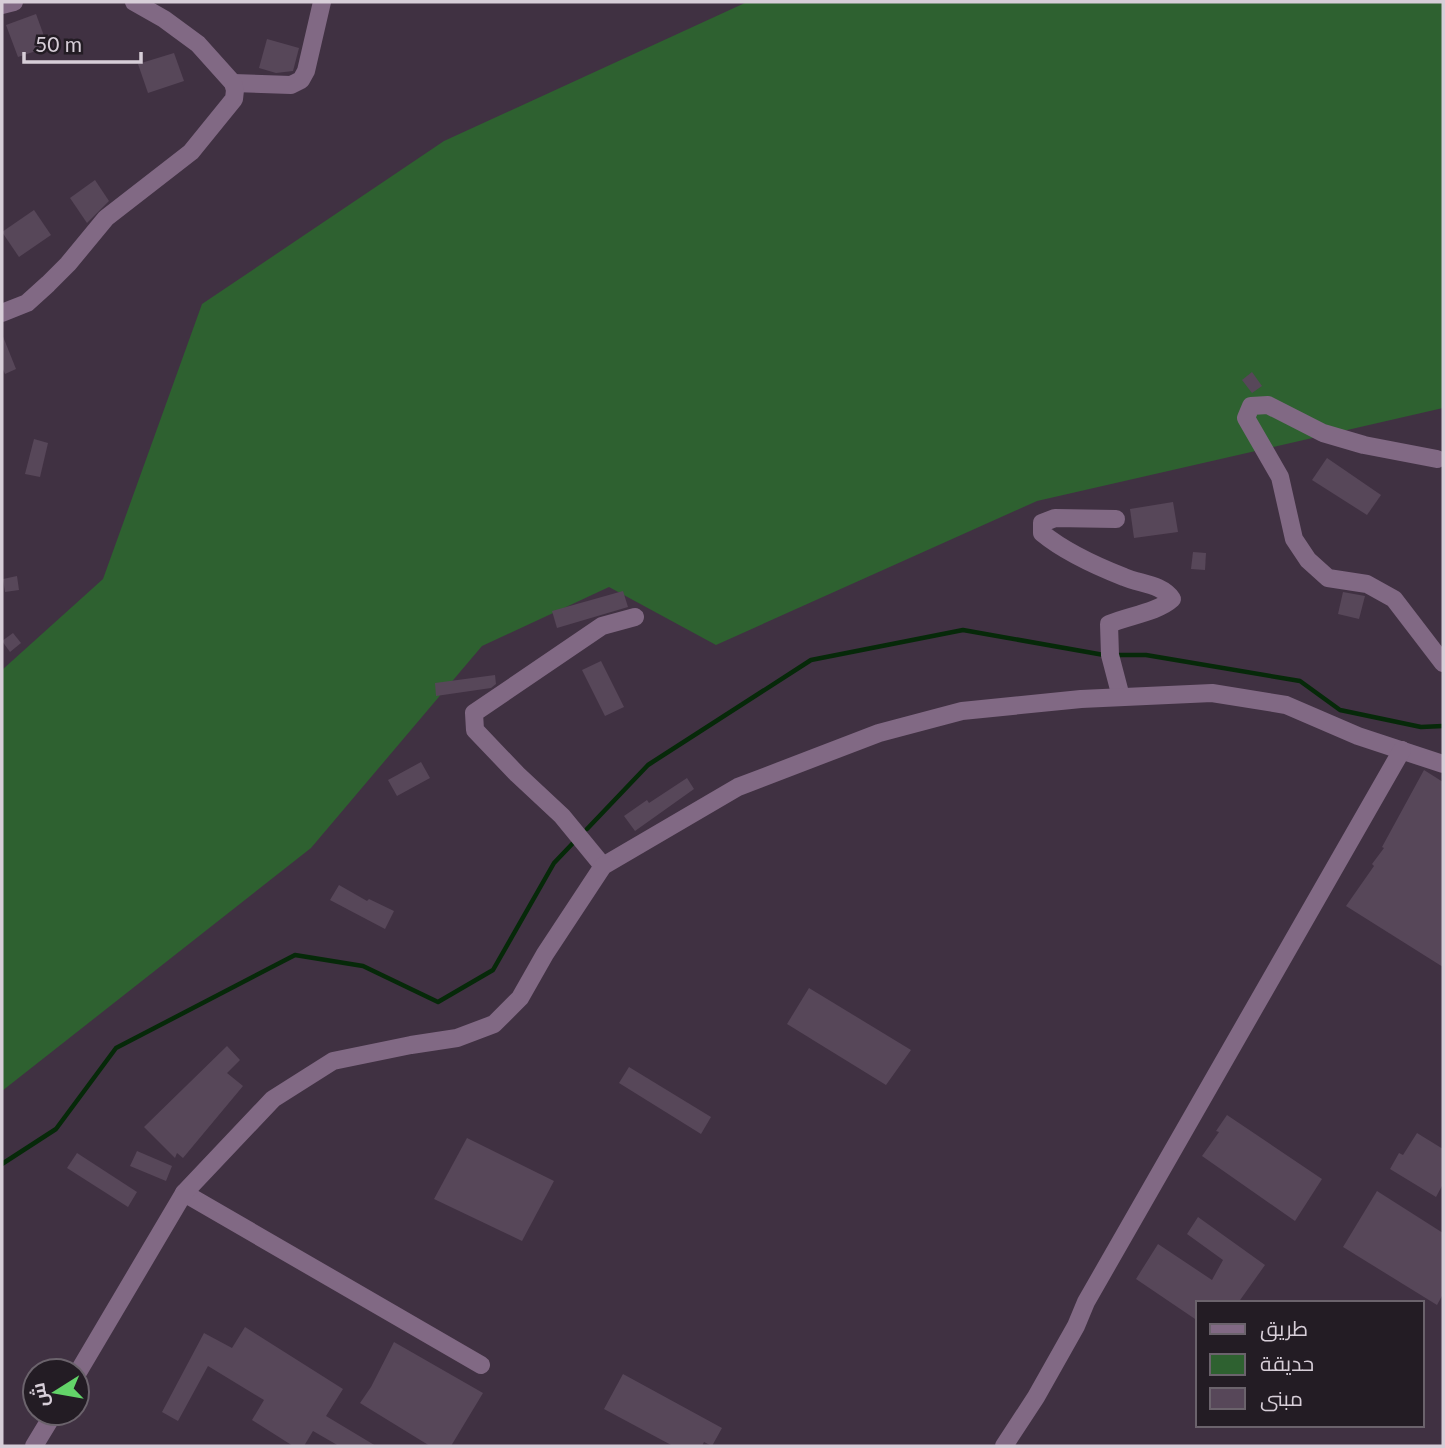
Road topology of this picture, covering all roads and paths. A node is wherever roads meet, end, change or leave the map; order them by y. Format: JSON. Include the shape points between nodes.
{"nodes":[{"id":1,"x":15,"y":2,"type":"edge"},
{"id":2,"x":134,"y":2,"type":"edge"},
{"id":3,"x":322,"y":2,"type":"edge"},
{"id":4,"x":2,"y":5,"type":"edge"},
{"id":5,"x":233,"y":83,"type":"junction"},
{"id":6,"x":2,"y":313,"type":"edge"},
{"id":7,"x":1437,"y":459,"type":"dead end"},
{"id":8,"x":1116,"y":519,"type":"dead end"},
{"id":9,"x":635,"y":617,"type":"dead end"},
{"id":10,"x":1443,"y":663,"type":"edge"},
{"id":11,"x":1121,"y":697,"type":"junction"},
{"id":12,"x":1402,"y":750,"type":"junction"},
{"id":13,"x":1443,"y":764,"type":"edge"},
{"id":14,"x":603,"y":866,"type":"junction"},
{"id":15,"x":184,"y":1192,"type":"junction"},
{"id":16,"x":87,"y":1357,"type":"edge"},
{"id":17,"x":481,"y":1365,"type":"dead end"},
{"id":18,"x":46,"y":1427,"type":"edge"},
{"id":19,"x":34,"y":1446,"type":"edge"},
{"id":20,"x":1004,"y":1446,"type":"edge"}],
"edges":[{"from":1,"to":4,"type":"street"},
{"from":2,"to":5,"type":"street","via":[[198,44]]},
{"from":3,"to":5,"type":"street","via":[[301,80],[291,85]]},
{"from":5,"to":6,"type":"street","via":[[234,99],[191,152],[106,218],[27,303]]},
{"from":7,"to":10,"type":"street","via":[[1323,433],[1268,405],[1251,406],[1246,418],[1280,477],[1294,539],[1308,560],[1328,578],[1367,584],[1394,599]]},
{"from":8,"to":11,"type":"street","via":[[1055,518],[1042,523],[1042,533],[1125,578],[1167,591],[1172,599],[1164,607],[1108,624]]},
{"from":9,"to":14,"type":"street","via":[[603,626],[474,713],[475,730],[562,816]]},
{"from":11,"to":12,"type":"street","via":[[1212,693],[1286,705]]},
{"from":11,"to":14,"type":"street","via":[[962,711],[879,733],[737,787]]},
{"from":12,"to":13,"type":"street"},
{"from":12,"to":20,"type":"street"},
{"from":14,"to":15,"type":"street","via":[[520,998],[494,1024],[457,1038],[333,1061],[273,1099]]},
{"from":15,"to":16,"type":"street"},
{"from":15,"to":17,"type":"street"},
{"from":18,"to":19,"type":"street"}]}
